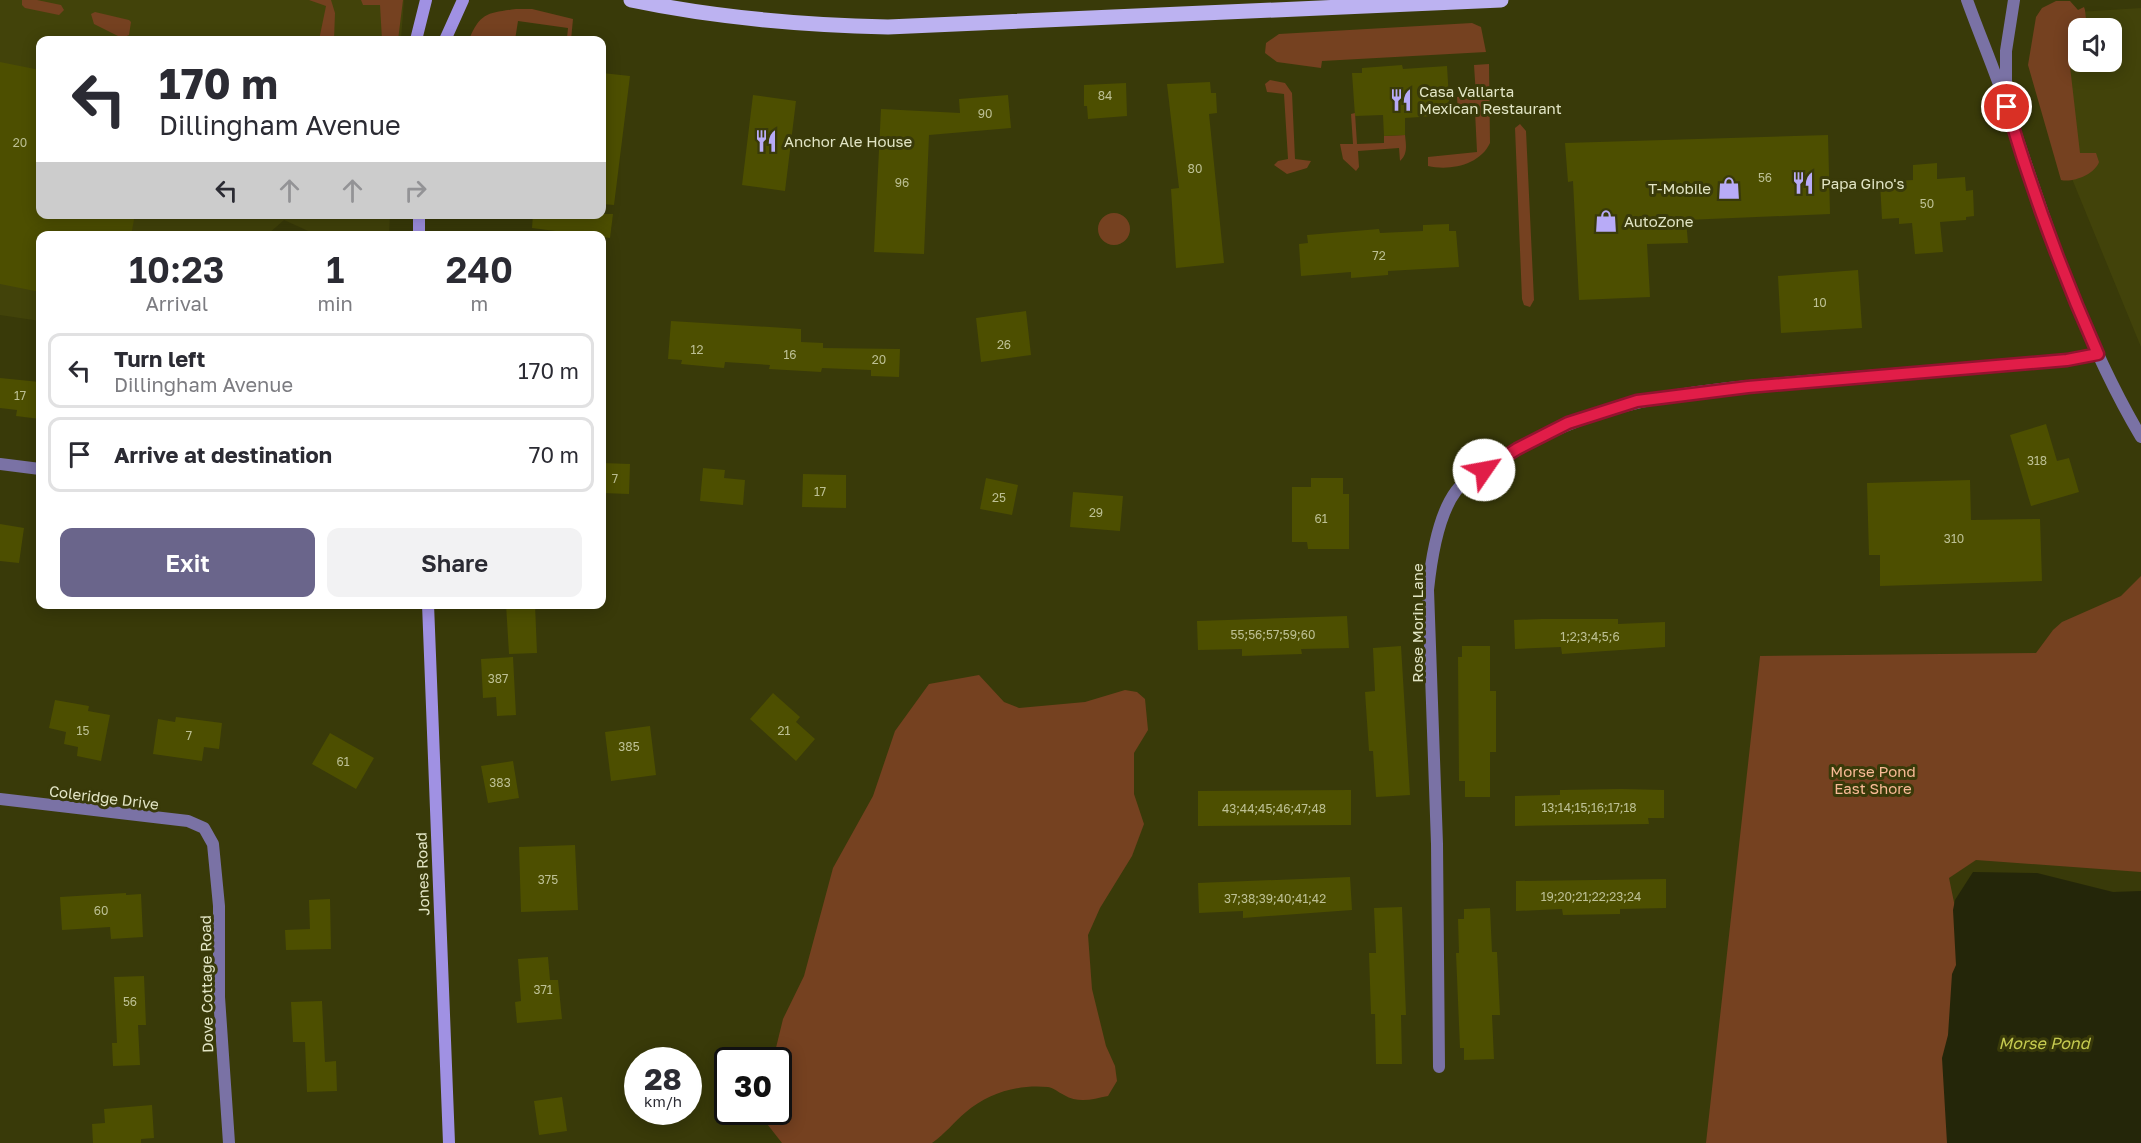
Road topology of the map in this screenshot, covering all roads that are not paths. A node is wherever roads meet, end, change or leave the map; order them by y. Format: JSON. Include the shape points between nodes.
{"nodes":[{"id":1,"x":426,"y":0,"type":"edge"},
{"id":2,"x":463,"y":0,"type":"edge"},
{"id":3,"x":632,"y":0,"type":"edge"},
{"id":4,"x":1501,"y":0,"type":"edge"},
{"id":5,"x":1967,"y":0,"type":"edge"},
{"id":6,"x":2014,"y":0,"type":"edge"},
{"id":7,"x":417,"y":36,"type":"edge"},
{"id":8,"x":447,"y":36,"type":"edge"},
{"id":9,"x":2007,"y":107,"type":"junction"},
{"id":10,"x":2098,"y":354,"type":"junction"},
{"id":11,"x":2141,"y":437,"type":"edge"},
{"id":12,"x":0,"y":464,"type":"edge"},
{"id":13,"x":36,"y":468,"type":"edge"},
{"id":14,"x":428,"y":609,"type":"edge"},
{"id":15,"x":0,"y":799,"type":"edge"},
{"id":16,"x":204,"y":828,"type":"joint"},
{"id":17,"x":1439,"y":1066,"type":"dead end"},
{"id":18,"x":229,"y":1143,"type":"edge"},
{"id":19,"x":449,"y":1143,"type":"edge"}],
"edges":[{"from":1,"to":7,"type":"main road"},
{"from":2,"to":8,"type":"main road"},
{"from":3,"to":4,"type":"main road","via":[[769,22],[888,27]]},
{"from":5,"to":9,"type":"street"},
{"from":6,"to":9,"type":"street","via":[[2006,51]]},
{"from":9,"to":10,"type":"street","via":[[2056,255]]},
{"from":10,"to":11,"type":"street"},
{"from":10,"to":17,"type":"street","name":"Rose Morin Lane","via":[[1637,401],[1594,413],[1517,449],[1458,488],[1450,499],[1431,556],[1428,590],[1437,844]]},
{"from":12,"to":13,"type":"street"},
{"from":14,"to":19,"type":"main road","name":"Jones Road"},
{"from":15,"to":16,"type":"street","name":"Coleridge Drive","via":[[188,821]]},
{"from":16,"to":18,"type":"street","name":"Dove Cottage Road","via":[[213,844],[219,906],[220,1008]]}]}
